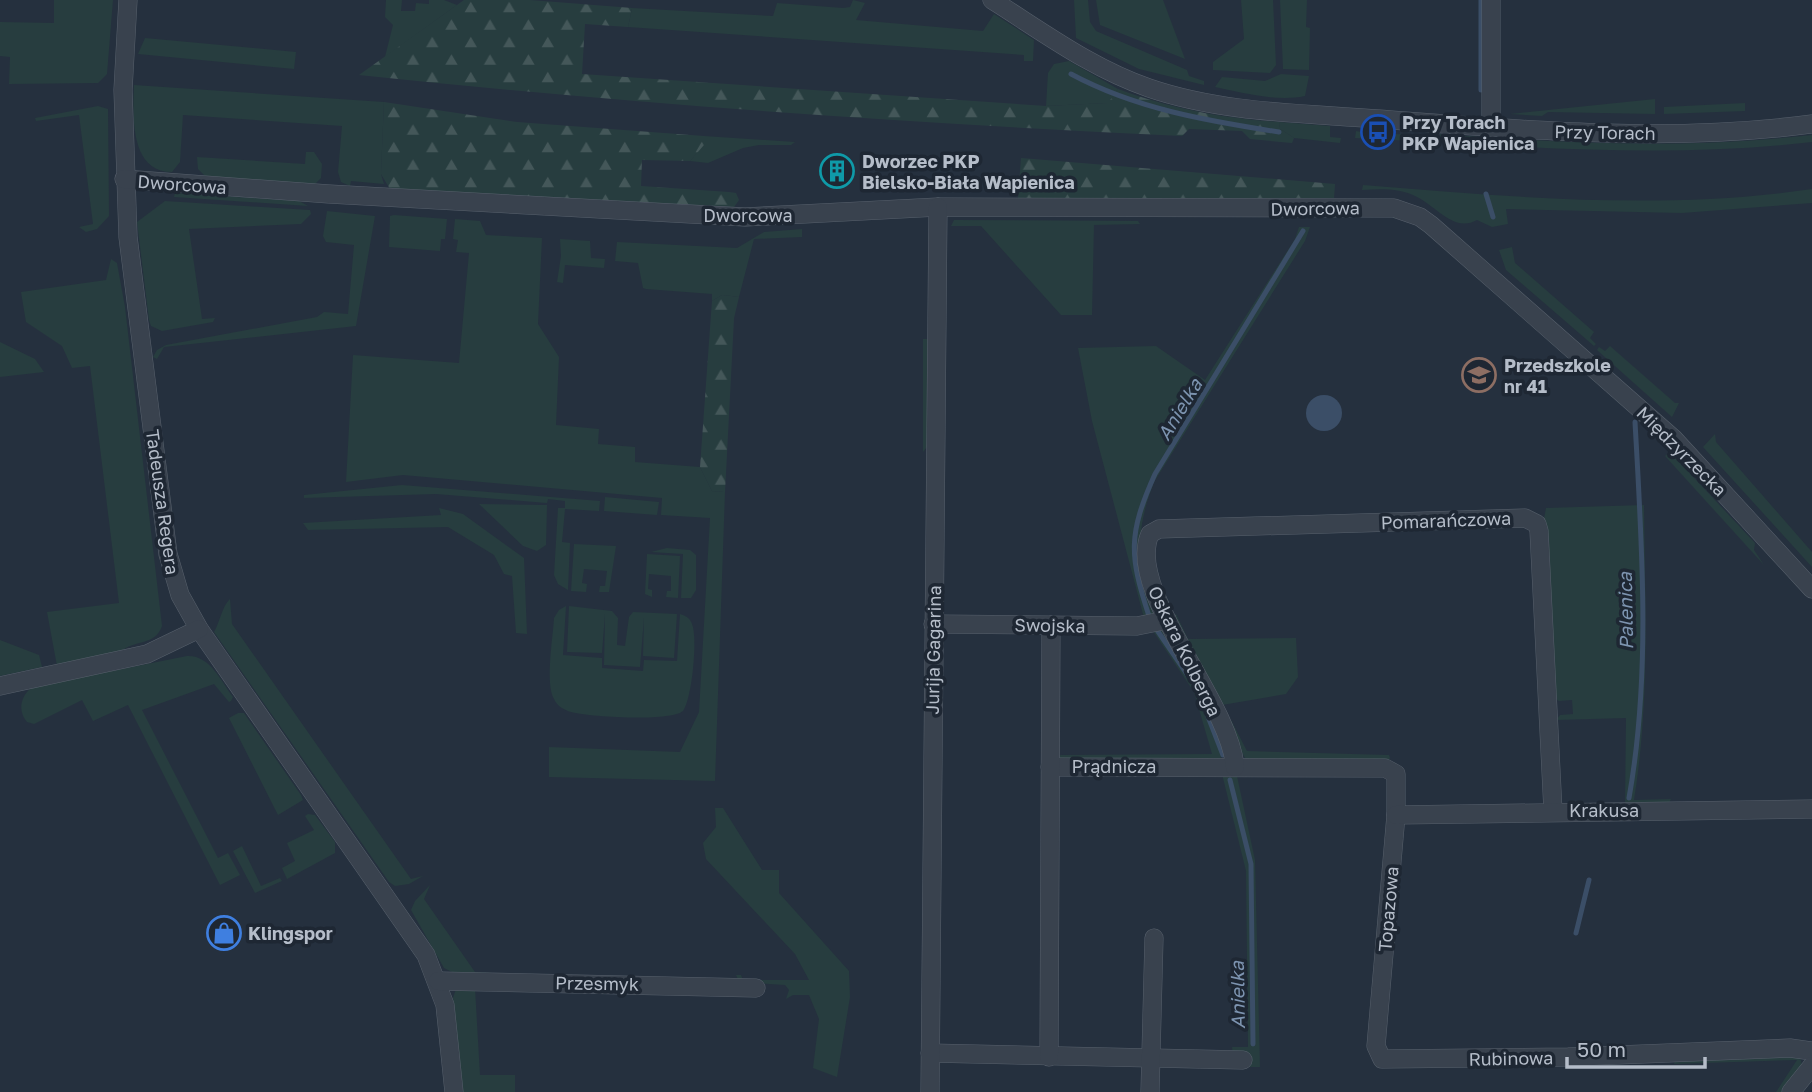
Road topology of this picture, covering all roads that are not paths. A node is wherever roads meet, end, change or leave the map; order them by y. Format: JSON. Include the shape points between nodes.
{"nodes":[{"id":1,"x":128,"y":0,"type":"edge"},
{"id":2,"x":992,"y":0,"type":"edge"},
{"id":3,"x":1491,"y":0,"type":"edge"},
{"id":4,"x":1812,"y":124,"type":"edge"},
{"id":5,"x":1491,"y":126,"type":"junction"},
{"id":6,"x":124,"y":179,"type":"junction"},
{"id":7,"x":938,"y":207,"type":"junction"},
{"id":8,"x":1374,"y":207,"type":"joint"},
{"id":9,"x":1150,"y":534,"type":"joint"},
{"id":10,"x":1812,"y":589,"type":"edge"},
{"id":11,"x":1167,"y":620,"type":"junction"},
{"id":12,"x":933,"y":624,"type":"junction"},
{"id":13,"x":1051,"y":625,"type":"junction"},
{"id":14,"x":199,"y":629,"type":"junction"},
{"id":15,"x":0,"y":686,"type":"edge"},
{"id":16,"x":1050,"y":767,"type":"junction"},
{"id":17,"x":1235,"y":767,"type":"junction"},
{"id":18,"x":1385,"y":768,"type":"joint"},
{"id":19,"x":1812,"y":809,"type":"edge"},
{"id":20,"x":1553,"y":811,"type":"junction"},
{"id":21,"x":1396,"y":815,"type":"junction"},
{"id":22,"x":1154,"y":938,"type":"dead end"},
{"id":23,"x":438,"y":981,"type":"junction"},
{"id":24,"x":757,"y":988,"type":"dead end"},
{"id":25,"x":1812,"y":1051,"type":"edge"},
{"id":26,"x":930,"y":1053,"type":"junction"},
{"id":27,"x":1378,"y":1056,"type":"joint"},
{"id":28,"x":1049,"y":1057,"type":"junction"},
{"id":29,"x":1151,"y":1059,"type":"junction"},
{"id":30,"x":1243,"y":1060,"type":"dead end"},
{"id":31,"x":1812,"y":1066,"type":"edge"},
{"id":32,"x":454,"y":1092,"type":"edge"},
{"id":33,"x":930,"y":1092,"type":"edge"},
{"id":34,"x":1150,"y":1092,"type":"edge"},
{"id":35,"x":1791,"y":1092,"type":"edge"}],
"edges":[{"from":1,"to":6,"type":"street","name":"Tadeusza Regera"},
{"from":2,"to":5,"type":"street","name":"Przy Torach","via":[[1081,57],[1148,88],[1237,108]]},
{"from":3,"to":5,"type":"street"},
{"from":4,"to":5,"type":"street","name":"Przy Torach","via":[[1660,134]]},
{"from":6,"to":7,"type":"street","name":"Dworcowa","via":[[745,217]]},
{"from":6,"to":14,"type":"street","name":"Tadeusza Regera","via":[[168,554],[180,595]]},
{"from":7,"to":8,"type":"street","name":"Dworcowa"},
{"from":7,"to":12,"type":"street","name":"Jurija Gagarina"},
{"from":8,"to":10,"type":"street","name":"Międzyrzecka","via":[[1410,212],[1431,225],[1674,439]]},
{"from":9,"to":11,"type":"street","name":"Oskara Kolberga","via":[[1144,553]]},
{"from":9,"to":20,"type":"street","name":"Pomarańczowa","via":[[1173,529],[1533,520],[1539,531]]},
{"from":11,"to":13,"type":"street","name":"Swojska","via":[[1137,626]]},
{"from":11,"to":17,"type":"street","name":"Oskara Kolberga","via":[[1214,706]]},
{"from":12,"to":13,"type":"street","name":"Swojska"},
{"from":12,"to":26,"type":"street","name":"Jurija Gagarina"},
{"from":13,"to":16,"type":"street"},
{"from":14,"to":15,"type":"street","via":[[147,654]]},
{"from":14,"to":23,"type":"street","name":"Tadeusza Regera","via":[[400,915]]},
{"from":16,"to":17,"type":"street","name":"Prądnicza"},
{"from":16,"to":28,"type":"street","name":"Prądnicza"},
{"from":17,"to":18,"type":"street","name":"Prądnicza"},
{"from":18,"to":21,"type":"street","name":"Topazowa","via":[[1396,774]]},
{"from":19,"to":20,"type":"street","name":"Krakusa"},
{"from":20,"to":21,"type":"street","name":"Krakusa"},
{"from":21,"to":27,"type":"street","name":"Topazowa"},
{"from":22,"to":29,"type":"street"},
{"from":23,"to":24,"type":"street","name":"Przesmyk"},
{"from":23,"to":32,"type":"street","name":"Tadeusza Regera","via":[[449,1027]]},
{"from":25,"to":27,"type":"street","name":"Rubinowa"},
{"from":26,"to":28,"type":"street"},
{"from":26,"to":33,"type":"street","name":"Jurija Gagarina"},
{"from":28,"to":29,"type":"street"},
{"from":29,"to":30,"type":"street"},
{"from":29,"to":34,"type":"street"},
{"from":31,"to":35,"type":"street"}]}
